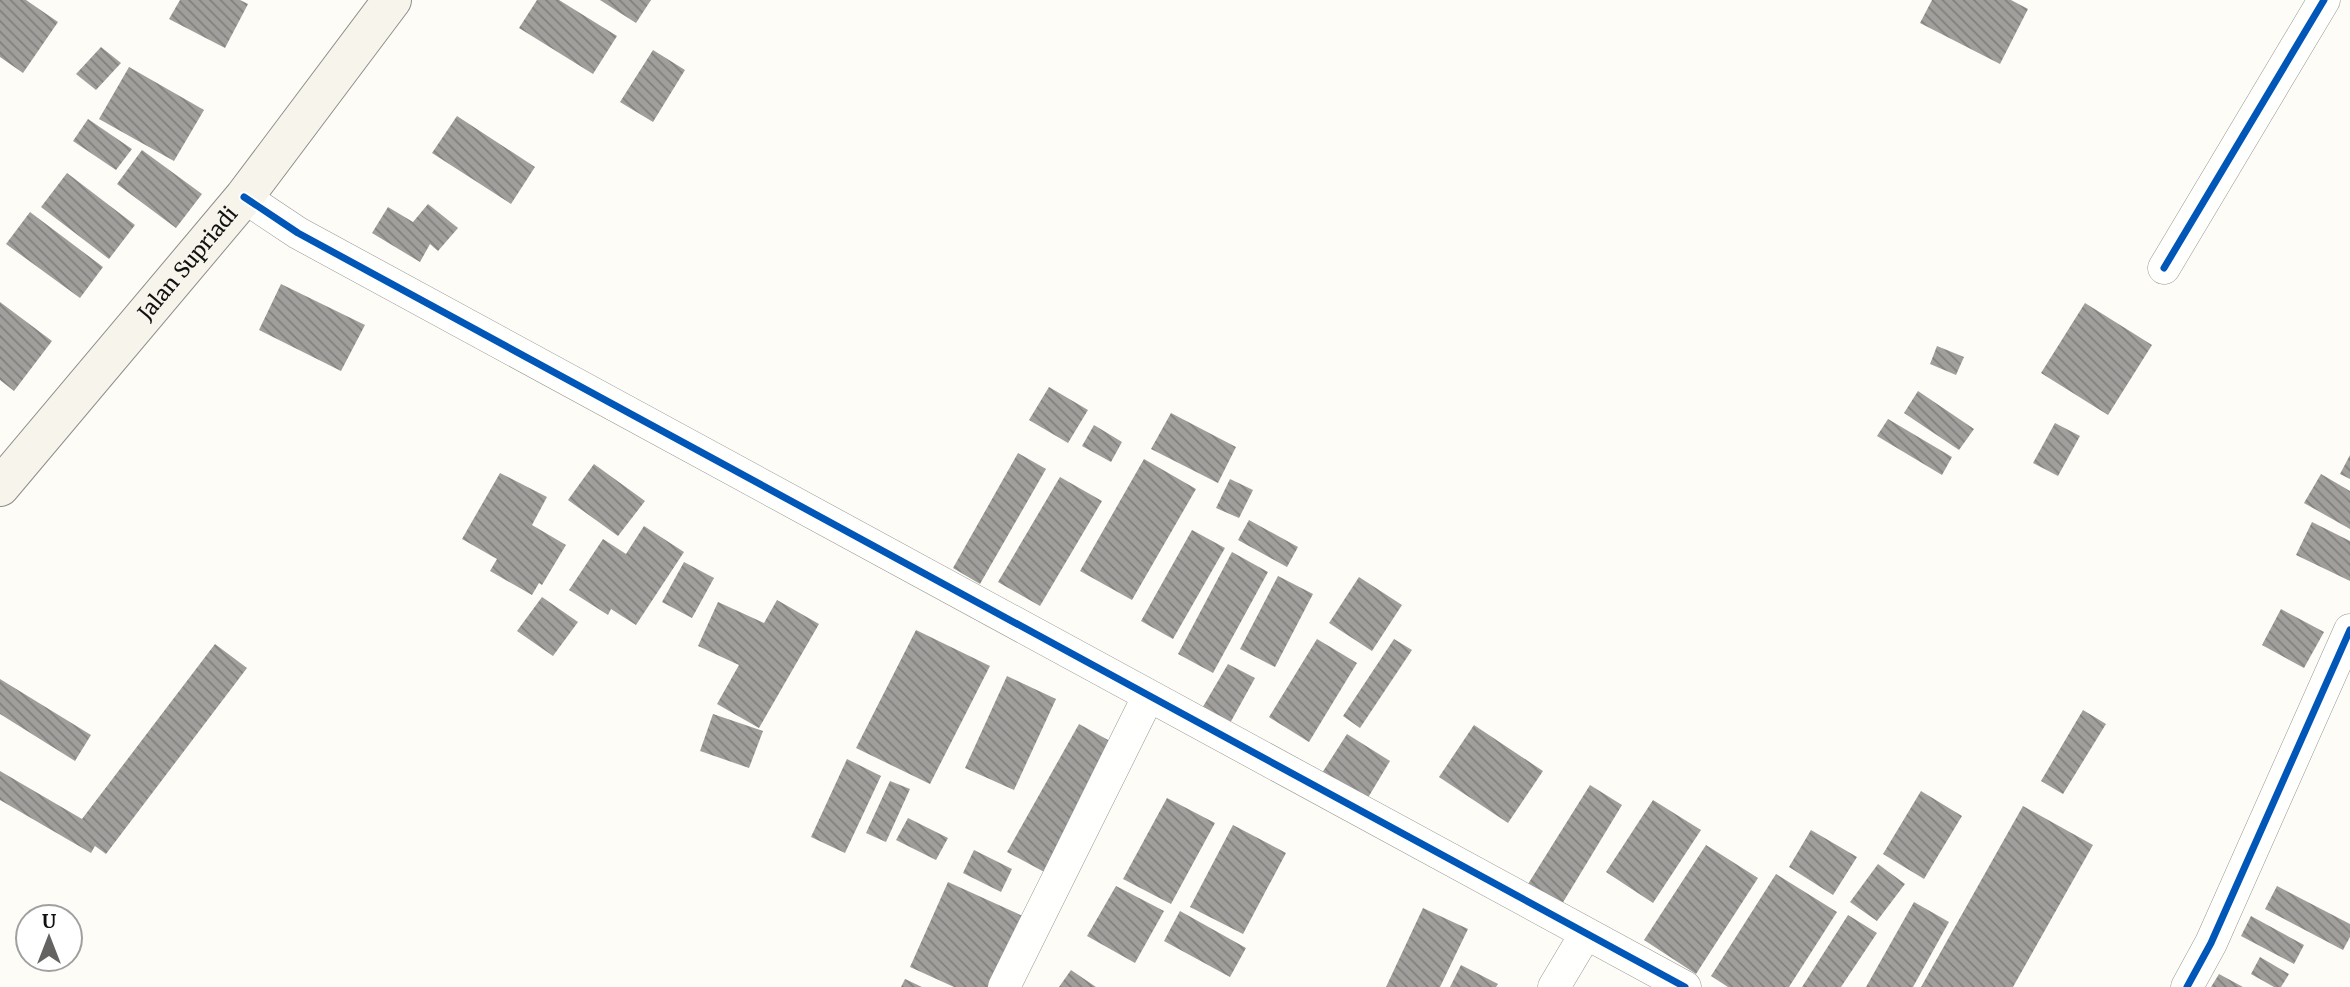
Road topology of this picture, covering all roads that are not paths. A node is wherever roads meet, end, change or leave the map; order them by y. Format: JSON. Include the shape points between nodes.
{"nodes":[{"id":1,"x":392,"y":0,"type":"edge"},
{"id":2,"x":2324,"y":0,"type":"edge"},
{"id":3,"x":244,"y":197,"type":"junction"},
{"id":4,"x":2164,"y":268,"type":"dead end"},
{"id":5,"x":0,"y":487,"type":"edge"},
{"id":6,"x":2350,"y":630,"type":"edge"},
{"id":7,"x":1148,"y":696,"type":"junction"},
{"id":8,"x":1585,"y":935,"type":"junction"},
{"id":9,"x":1004,"y":987,"type":"edge"},
{"id":10,"x":1554,"y":987,"type":"edge"},
{"id":11,"x":1685,"y":987,"type":"edge"},
{"id":12,"x":2187,"y":987,"type":"edge"}],
"edges":[{"from":1,"to":3,"type":"main road","name":"Jalan Supriadi"},
{"from":2,"to":4,"type":"street"},
{"from":3,"to":5,"type":"main road","name":"Jalan Supriadi"},
{"from":3,"to":7,"type":"street","via":[[298,233]]},
{"from":6,"to":12,"type":"street","via":[[2211,943]]},
{"from":7,"to":8,"type":"street"},
{"from":7,"to":9,"type":"street"},
{"from":8,"to":10,"type":"street"},
{"from":8,"to":11,"type":"street"}]}
